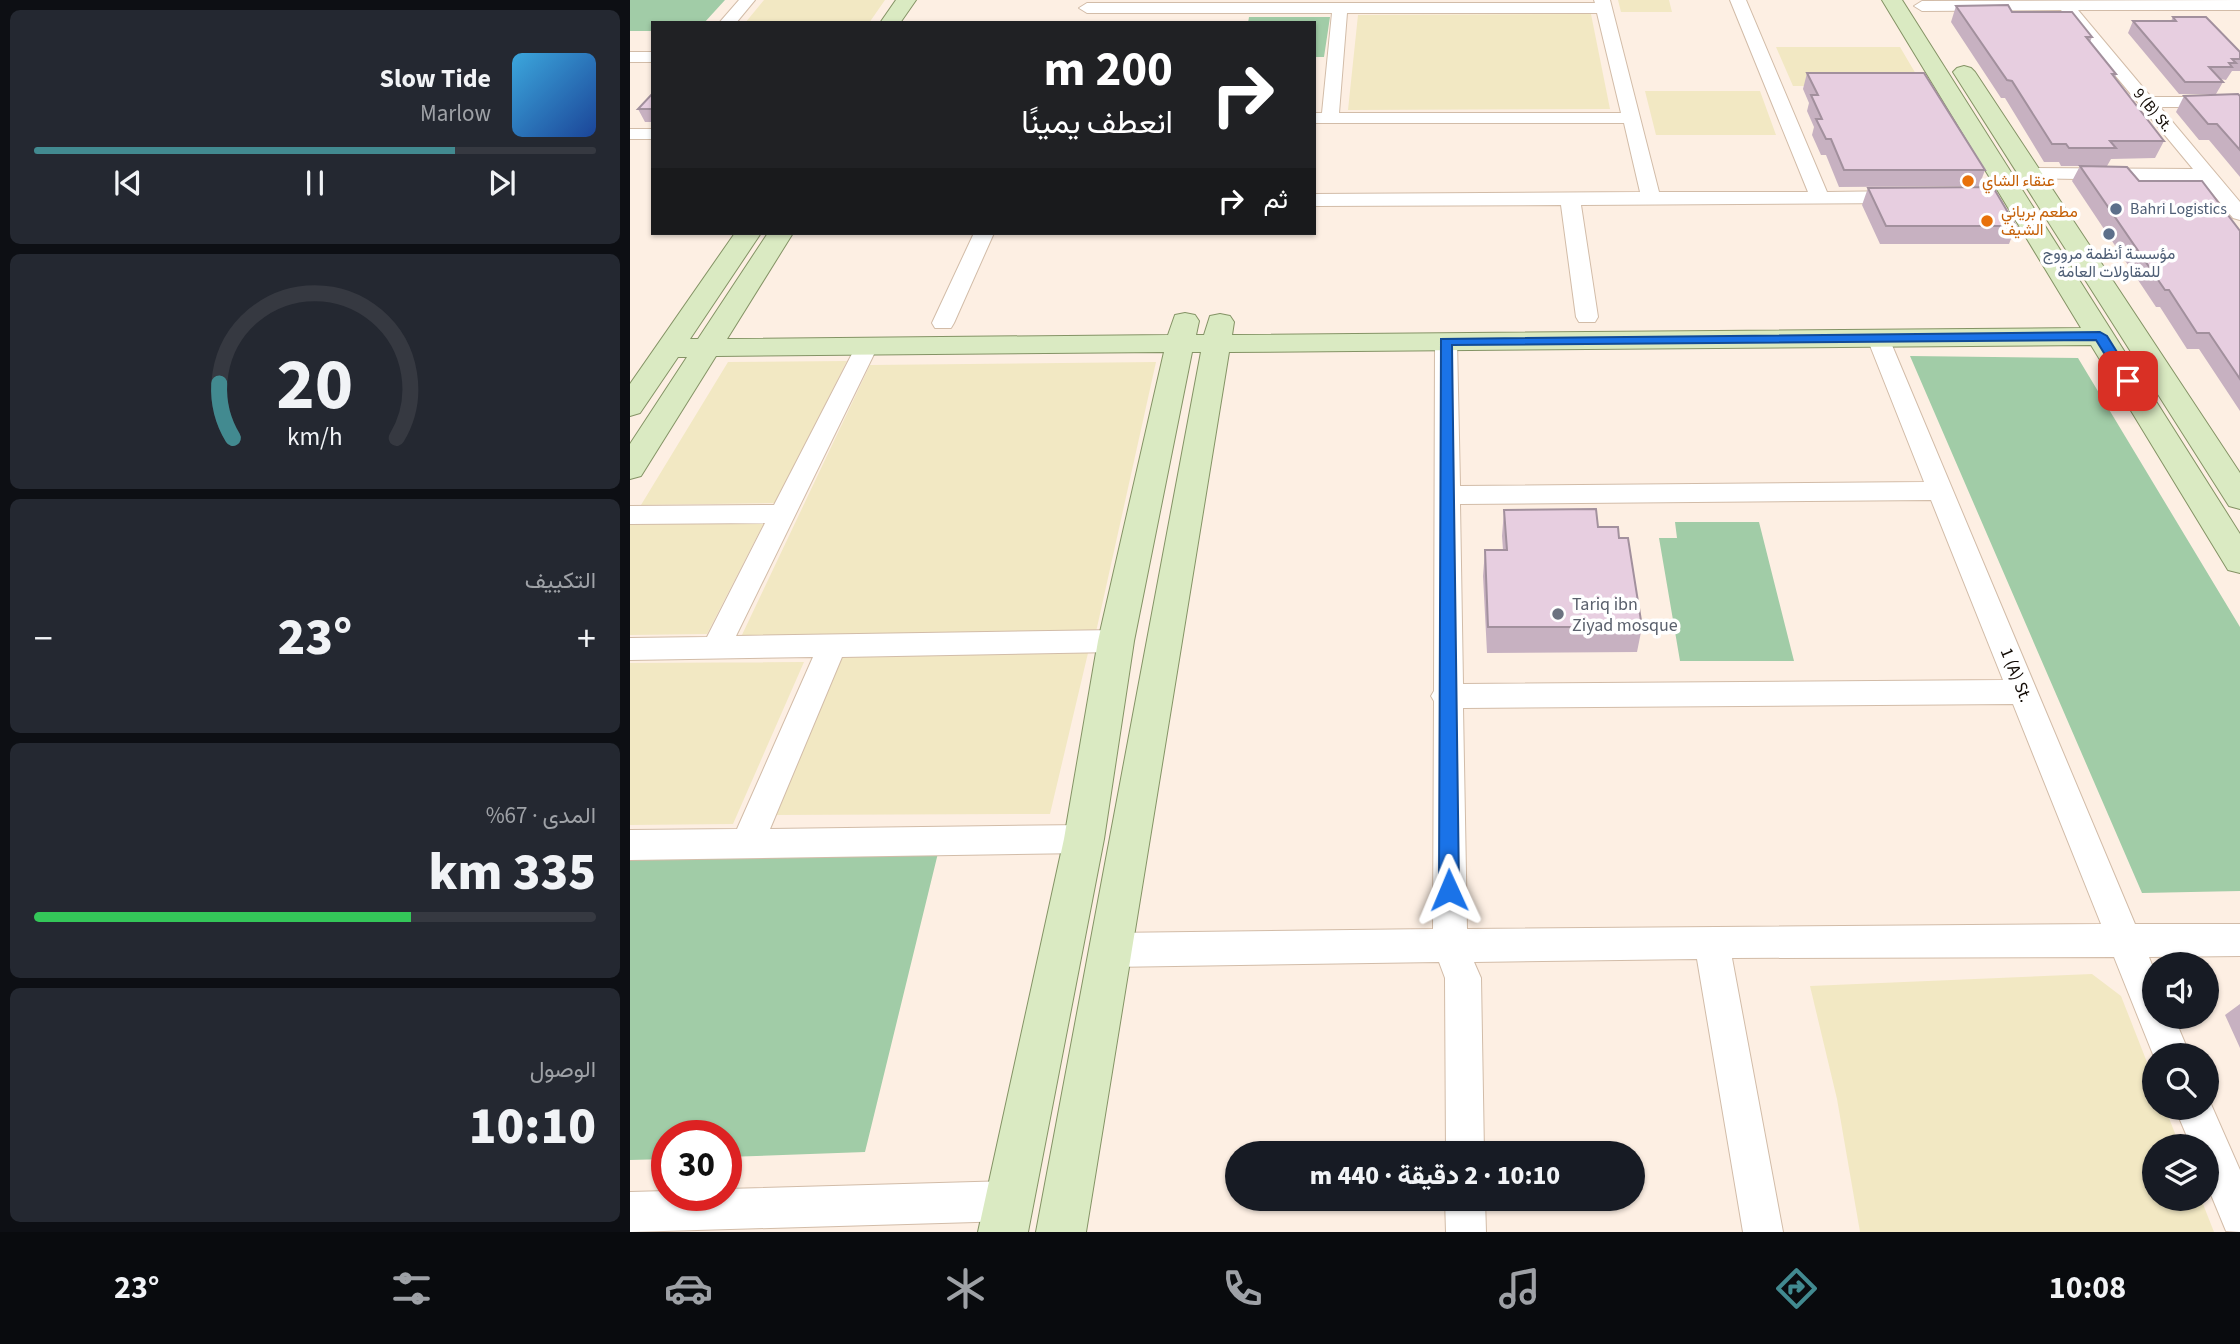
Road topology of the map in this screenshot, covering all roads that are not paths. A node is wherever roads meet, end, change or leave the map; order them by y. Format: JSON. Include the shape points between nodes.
{"nodes":[{"id":1,"x":747,"y":0,"type":"edge"},
{"id":2,"x":906,"y":0,"type":"edge"},
{"id":3,"x":928,"y":0,"type":"edge"},
{"id":4,"x":1738,"y":0,"type":"edge"},
{"id":5,"x":1892,"y":0,"type":"edge"},
{"id":6,"x":1603,"y":4,"type":"edge"},
{"id":7,"x":2240,"y":5,"type":"edge"},
{"id":8,"x":1922,"y":7,"type":"edge"},
{"id":9,"x":1340,"y":8,"type":"junction"},
{"id":10,"x":1086,"y":10,"type":"edge"},
{"id":11,"x":2069,"y":10,"type":"junction"},
{"id":12,"x":2240,"y":13,"type":"edge"},
{"id":13,"x":1214,"y":15,"type":"edge"},
{"id":14,"x":729,"y":21,"type":"edge"},
{"id":15,"x":891,"y":21,"type":"edge"},
{"id":16,"x":915,"y":21,"type":"edge"},
{"id":17,"x":630,"y":57,"type":"edge"},
{"id":18,"x":651,"y":57,"type":"edge"},
{"id":19,"x":1316,"y":62,"type":"edge"},
{"id":20,"x":1335,"y":62,"type":"junction"},
{"id":21,"x":2146,"y":102,"type":"junction"},
{"id":22,"x":2240,"y":102,"type":"edge"},
{"id":23,"x":1322,"y":118,"type":"edge"},
{"id":24,"x":1631,"y":118,"type":"junction"},
{"id":25,"x":651,"y":134,"type":"edge"},
{"id":26,"x":631,"y":135,"type":"edge"},
{"id":27,"x":2031,"y":174,"type":"junction"},
{"id":28,"x":2207,"y":175,"type":"junction"},
{"id":29,"x":1986,"y":196,"type":"edge"},
{"id":30,"x":2013,"y":196,"type":"junction"},
{"id":31,"x":1820,"y":197,"type":"junction"},
{"id":32,"x":1916,"y":197,"type":"edge"},
{"id":33,"x":1651,"y":198,"type":"junction"},
{"id":34,"x":1570,"y":199,"type":"junction"},
{"id":35,"x":1316,"y":200,"type":"edge"},
{"id":36,"x":2240,"y":214,"type":"edge"},
{"id":37,"x":747,"y":235,"type":"edge"},
{"id":38,"x":779,"y":235,"type":"edge"},
{"id":39,"x":983,"y":235,"type":"edge"},
{"id":40,"x":2085,"y":312,"type":"junction"},
{"id":41,"x":1587,"y":317,"type":"junction"},
{"id":42,"x":943,"y":323,"type":"junction"},
{"id":43,"x":1200,"y":332,"type":"junction"},
{"id":44,"x":2100,"y":336,"type":"junction"},
{"id":45,"x":677,"y":337,"type":"junction"},
{"id":46,"x":714,"y":337,"type":"junction"},
{"id":47,"x":1878,"y":338,"type":"junction"},
{"id":48,"x":1446,"y":341,"type":"junction"},
{"id":49,"x":867,"y":346,"type":"junction"},
{"id":50,"x":630,"y":406,"type":"edge"},
{"id":51,"x":630,"y":468,"type":"edge"},
{"id":52,"x":2237,"y":488,"type":"edge"},
{"id":53,"x":1941,"y":491,"type":"junction"},
{"id":54,"x":1447,"y":495,"type":"junction"},
{"id":55,"x":783,"y":514,"type":"junction"},
{"id":56,"x":630,"y":515,"type":"edge"},
{"id":57,"x":2240,"y":561,"type":"edge"},
{"id":58,"x":1115,"y":640,"type":"junction"},
{"id":59,"x":716,"y":647,"type":"junction"},
{"id":60,"x":832,"y":647,"type":"junction"},
{"id":61,"x":630,"y":649,"type":"edge"},
{"id":62,"x":2024,"y":692,"type":"junction"},
{"id":63,"x":1446,"y":696,"type":"junction"},
{"id":64,"x":1084,"y":839,"type":"junction"},
{"id":65,"x":748,"y":842,"type":"junction"},
{"id":66,"x":630,"y":845,"type":"edge"},
{"id":67,"x":2240,"y":940,"type":"edge"},
{"id":68,"x":2124,"y":941,"type":"junction"},
{"id":69,"x":1712,"y":942,"type":"junction"},
{"id":70,"x":1450,"y":946,"type":"junction"},
{"id":71,"x":1110,"y":950,"type":"junction"},
{"id":72,"x":2142,"y":984,"type":"edge"},
{"id":73,"x":2199,"y":1120,"type":"edge"},
{"id":74,"x":1465,"y":1141,"type":"edge"},
{"id":75,"x":1465,"y":1211,"type":"edge"},
{"id":76,"x":630,"y":1212,"type":"edge"},
{"id":77,"x":1007,"y":1217,"type":"edge"},
{"id":78,"x":2240,"y":1217,"type":"edge"},
{"id":79,"x":1061,"y":1232,"type":"edge"},
{"id":80,"x":1466,"y":1232,"type":"edge"},
{"id":81,"x":1763,"y":1232,"type":"edge"}],
"edges":[{"from":1,"to":14,"type":"street"},
{"from":2,"to":15,"type":"main road"},
{"from":3,"to":16,"type":"main road"},
{"from":4,"to":31,"type":"street"},
{"from":5,"to":30,"type":"main road"},
{"from":6,"to":9,"type":"street"},
{"from":6,"to":24,"type":"street"},
{"from":7,"to":11,"type":"street"},
{"from":8,"to":11,"type":"street"},
{"from":8,"to":27,"type":"main road"},
{"from":9,"to":13,"type":"street"},
{"from":9,"to":20,"type":"street"},
{"from":10,"to":13,"type":"street"},
{"from":11,"to":12,"type":"street"},
{"from":11,"to":21,"type":"street","name":"9 (B) St."},
{"from":17,"to":18,"type":"street"},
{"from":19,"to":20,"type":"street"},
{"from":20,"to":23,"type":"street"},
{"from":21,"to":22,"type":"street"},
{"from":21,"to":28,"type":"street","name":"9 (B) St."},
{"from":23,"to":24,"type":"street"},
{"from":24,"to":33,"type":"street"},
{"from":25,"to":26,"type":"street"},
{"from":27,"to":28,"type":"street"},
{"from":27,"to":52,"type":"main road"},
{"from":28,"to":36,"type":"street","name":"9 (B) St."},
{"from":29,"to":30,"type":"street"},
{"from":30,"to":40,"type":"main road"},
{"from":31,"to":32,"type":"street"},
{"from":31,"to":33,"type":"street"},
{"from":33,"to":34,"type":"street"},
{"from":34,"to":35,"type":"street"},
{"from":34,"to":41,"type":"street"},
{"from":37,"to":45,"type":"main road"},
{"from":38,"to":46,"type":"main road"},
{"from":39,"to":42,"type":"street"},
{"from":40,"to":41,"type":"main road"},
{"from":40,"to":44,"type":"main road"},
{"from":41,"to":43,"type":"main road"},
{"from":42,"to":43,"type":"main road"},
{"from":42,"to":46,"type":"main road"},
{"from":43,"to":48,"type":"main road"},
{"from":43,"to":49,"type":"main road"},
{"from":43,"to":58,"type":"main road"},
{"from":43,"to":71,"type":"main road"},
{"from":44,"to":47,"type":"main road"},
{"from":44,"to":57,"type":"main road"},
{"from":45,"to":46,"type":"main road"},
{"from":45,"to":50,"type":"main road"},
{"from":46,"to":49,"type":"main road"},
{"from":46,"to":51,"type":"main road"},
{"from":47,"to":48,"type":"main road"},
{"from":47,"to":53,"type":"street","name":"1 (A) St."},
{"from":48,"to":54,"type":"street"},
{"from":49,"to":55,"type":"street"},
{"from":53,"to":54,"type":"street"},
{"from":53,"to":62,"type":"street","name":"1 (A) St."},
{"from":54,"to":63,"type":"street"},
{"from":55,"to":56,"type":"street"},
{"from":55,"to":59,"type":"street"},
{"from":58,"to":60,"type":"street"},
{"from":58,"to":64,"type":"main road"},
{"from":59,"to":60,"type":"street"},
{"from":59,"to":61,"type":"street"},
{"from":60,"to":65,"type":"street"},
{"from":62,"to":63,"type":"street"},
{"from":62,"to":68,"type":"street","name":"1 (A) St."},
{"from":63,"to":70,"type":"street"},
{"from":64,"to":65,"type":"street"},
{"from":64,"to":77,"type":"main road"},
{"from":65,"to":66,"type":"street"},
{"from":67,"to":68,"type":"street"},
{"from":68,"to":69,"type":"street"},
{"from":68,"to":72,"type":"street","name":"1 (A) St."},
{"from":69,"to":70,"type":"street"},
{"from":69,"to":81,"type":"street"},
{"from":70,"to":71,"type":"street"},
{"from":70,"to":74,"type":"street","via":[[1464,978]]},
{"from":71,"to":79,"type":"main road"},
{"from":73,"to":78,"type":"street"},
{"from":75,"to":80,"type":"street"},
{"from":76,"to":77,"type":"street"}]}
